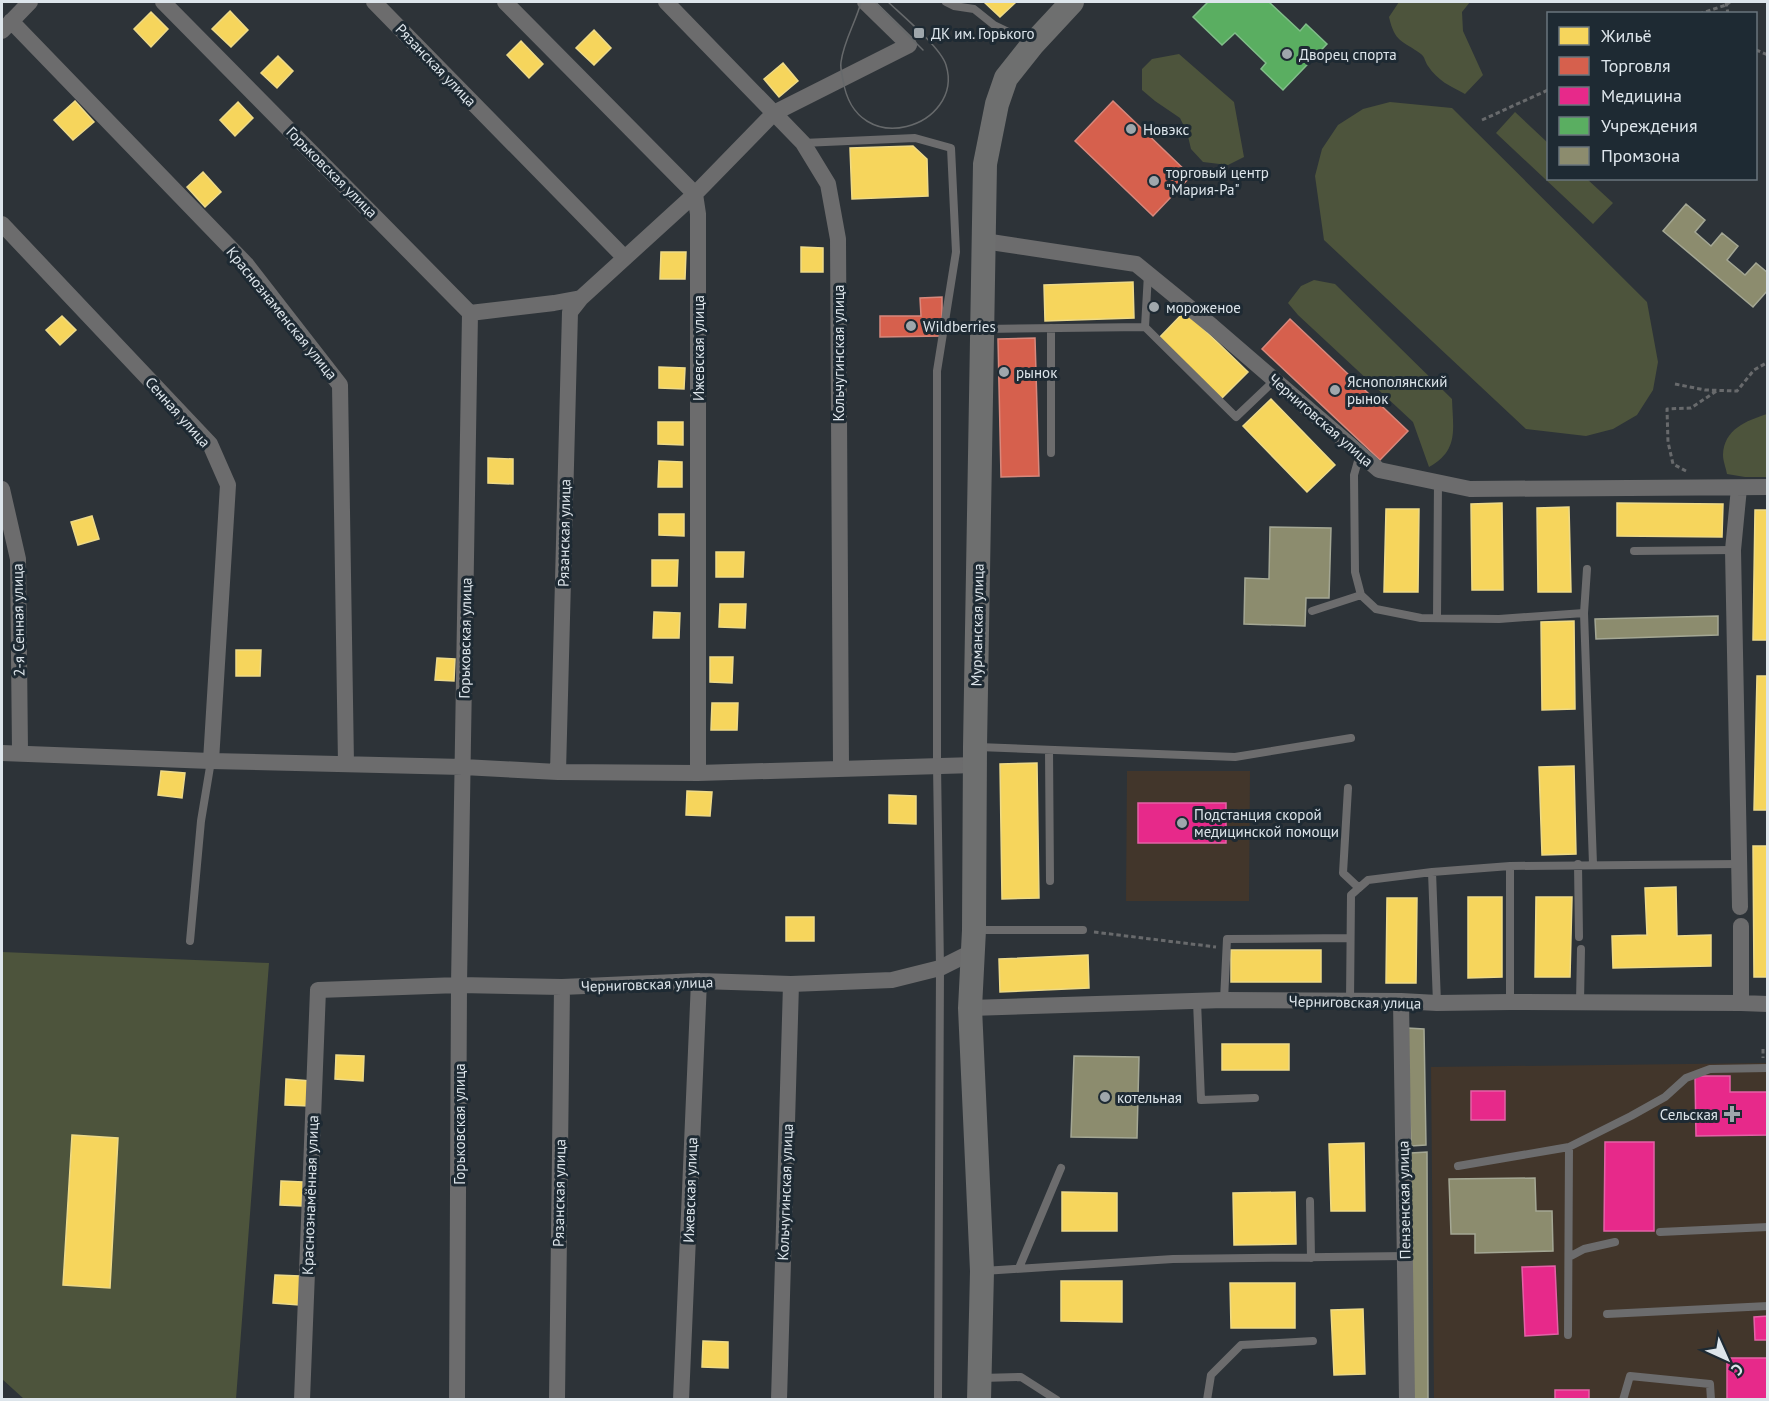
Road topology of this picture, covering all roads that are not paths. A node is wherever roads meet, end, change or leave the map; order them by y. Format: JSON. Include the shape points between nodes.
{"nodes":[{"id":1,"x":30,"y":2,"type":"edge"},
{"id":2,"x":163,"y":2,"type":"edge"},
{"id":3,"x":374,"y":2,"type":"edge"},
{"id":4,"x":505,"y":2,"type":"edge"},
{"id":5,"x":666,"y":2,"type":"edge"},
{"id":6,"x":865,"y":2,"type":"edge"},
{"id":7,"x":1072,"y":2,"type":"edge"},
{"id":8,"x":952,"y":3,"type":"edge"},
{"id":9,"x":7,"y":26,"type":"edge"},
{"id":10,"x":1033,"y":44,"type":"junction"},
{"id":11,"x":774,"y":113,"type":"junction"},
{"id":12,"x":803,"y":143,"type":"junction"},
{"id":13,"x":695,"y":194,"type":"junction"},
{"id":14,"x":2,"y":224,"type":"edge"},
{"id":15,"x":984,"y":241,"type":"junction"},
{"id":16,"x":625,"y":258,"type":"junction"},
{"id":17,"x":1148,"y":274,"type":"junction"},
{"id":18,"x":581,"y":298,"type":"junction"},
{"id":19,"x":470,"y":313,"type":"junction"},
{"id":20,"x":1145,"y":327,"type":"junction"},
{"id":21,"x":1051,"y":328,"type":"junction"},
{"id":22,"x":982,"y":329,"type":"junction"},
{"id":23,"x":1275,"y":380,"type":"junction"},
{"id":24,"x":1051,"y":453,"type":"dead end"},
{"id":25,"x":1360,"y":454,"type":"junction"},
{"id":26,"x":1438,"y":482,"type":"junction"},
{"id":27,"x":1767,"y":487,"type":"edge"},
{"id":28,"x":1739,"y":488,"type":"junction"},
{"id":29,"x":2,"y":489,"type":"edge"},
{"id":30,"x":1733,"y":550,"type":"junction"},
{"id":31,"x":1634,"y":551,"type":"dead end"},
{"id":32,"x":1587,"y":569,"type":"dead end"},
{"id":33,"x":1361,"y":595,"type":"junction"},
{"id":34,"x":1312,"y":611,"type":"dead end"},
{"id":35,"x":1584,"y":613,"type":"junction"},
{"id":36,"x":1437,"y":618,"type":"junction"},
{"id":37,"x":1351,"y":738,"type":"dead end"},
{"id":38,"x":1049,"y":750,"type":"junction"},
{"id":39,"x":20,"y":752,"type":"junction"},
{"id":40,"x":2,"y":753,"type":"edge"},
{"id":41,"x":975,"y":756,"type":"junction"},
{"id":42,"x":211,"y":761,"type":"junction"},
{"id":43,"x":346,"y":764,"type":"junction"},
{"id":44,"x":937,"y":765,"type":"junction"},
{"id":45,"x":463,"y":767,"type":"junction"},
{"id":46,"x":841,"y":768,"type":"junction"},
{"id":47,"x":558,"y":772,"type":"junction"},
{"id":48,"x":698,"y":773,"type":"junction"},
{"id":49,"x":1348,"y":788,"type":"dead end"},
{"id":50,"x":1578,"y":864,"type":"junction"},
{"id":51,"x":1593,"y":864,"type":"junction"},
{"id":52,"x":1740,"y":864,"type":"junction"},
{"id":53,"x":1510,"y":866,"type":"junction"},
{"id":54,"x":1432,"y":872,"type":"junction"},
{"id":55,"x":1050,"y":881,"type":"dead end"},
{"id":56,"x":1359,"y":888,"type":"junction"},
{"id":57,"x":1740,"y":907,"type":"dead end"},
{"id":58,"x":1741,"y":926,"type":"dead end"},
{"id":59,"x":1083,"y":930,"type":"road end"},
{"id":60,"x":1579,"y":937,"type":"dead end"},
{"id":61,"x":1350,"y":938,"type":"junction"},
{"id":62,"x":190,"y":941,"type":"dead end"},
{"id":63,"x":973,"y":941,"type":"junction"},
{"id":64,"x":1581,"y":949,"type":"dead end"},
{"id":65,"x":940,"y":968,"type":"junction"},
{"id":66,"x":699,"y":981,"type":"junction"},
{"id":67,"x":792,"y":984,"type":"junction"},
{"id":68,"x":459,"y":985,"type":"junction"},
{"id":69,"x":562,"y":987,"type":"junction"},
{"id":70,"x":318,"y":990,"type":"joint"},
{"id":71,"x":1224,"y":1000,"type":"junction"},
{"id":72,"x":1197,"y":1001,"type":"junction"},
{"id":73,"x":1350,"y":1001,"type":"junction"},
{"id":74,"x":1401,"y":1001,"type":"junction"},
{"id":75,"x":1510,"y":1002,"type":"junction"},
{"id":76,"x":1580,"y":1002,"type":"junction"},
{"id":77,"x":1437,"y":1003,"type":"junction"},
{"id":78,"x":1741,"y":1003,"type":"junction"},
{"id":79,"x":1767,"y":1004,"type":"edge"},
{"id":80,"x":970,"y":1008,"type":"junction"},
{"id":81,"x":1767,"y":1068,"type":"edge"},
{"id":82,"x":1255,"y":1098,"type":"dead end"},
{"id":83,"x":1569,"y":1147,"type":"junction"},
{"id":84,"x":1458,"y":1166,"type":"dead end"},
{"id":85,"x":1061,"y":1168,"type":"dead end"},
{"id":86,"x":1310,"y":1201,"type":"dead end"},
{"id":87,"x":1767,"y":1227,"type":"edge"},
{"id":88,"x":1660,"y":1232,"type":"dead end"},
{"id":89,"x":1615,"y":1242,"type":"dead end"},
{"id":90,"x":1405,"y":1256,"type":"junction"},
{"id":91,"x":1569,"y":1257,"type":"junction"},
{"id":92,"x":1311,"y":1258,"type":"junction"},
{"id":93,"x":1019,"y":1268,"type":"junction"},
{"id":94,"x":982,"y":1271,"type":"junction"},
{"id":95,"x":1767,"y":1306,"type":"edge"},
{"id":96,"x":1607,"y":1314,"type":"dead end"},
{"id":97,"x":1568,"y":1335,"type":"dead end"},
{"id":98,"x":1313,"y":1341,"type":"dead end"},
{"id":99,"x":980,"y":1389,"type":"edge"},
{"id":100,"x":302,"y":1400,"type":"edge"},
{"id":101,"x":457,"y":1400,"type":"edge"},
{"id":102,"x":557,"y":1400,"type":"edge"},
{"id":103,"x":681,"y":1400,"type":"edge"},
{"id":104,"x":779,"y":1400,"type":"edge"},
{"id":105,"x":938,"y":1400,"type":"edge"},
{"id":106,"x":1057,"y":1400,"type":"edge"},
{"id":107,"x":1207,"y":1400,"type":"edge"},
{"id":108,"x":1407,"y":1400,"type":"edge"},
{"id":109,"x":1623,"y":1400,"type":"edge"},
{"id":110,"x":1711,"y":1400,"type":"edge"}],
"edges":[{"from":1,"to":9,"type":"street"},
{"from":2,"to":19,"type":"street","name":"Горьковская улица"},
{"from":3,"to":16,"type":"street","name":"Рязанская улица"},
{"from":4,"to":13,"type":"street"},
{"from":5,"to":11,"type":"street","name":"Кольчугинская улица"},
{"from":6,"to":11,"type":"street","via":[[909,45]]},
{"from":7,"to":10,"type":"main road","name":"Мурманская улица"},
{"from":8,"to":10,"type":"lane","via":[[974,9],[994,25]]},
{"from":9,"to":43,"type":"street","name":"Краснознаменская улица","via":[[246,264],[340,385]]},
{"from":10,"to":15,"type":"main road","name":"Мурманская улица","via":[[1006,78],[997,104],[985,164]]},
{"from":11,"to":12,"type":"street","name":"Кольчугинская улица"},
{"from":11,"to":13,"type":"street"},
{"from":12,"to":44,"type":"lane","via":[[915,138],[951,148],[956,252],[937,371]]},
{"from":12,"to":46,"type":"street","name":"Кольчугинская улица","via":[[828,184],[838,239]]},
{"from":13,"to":16,"type":"street"},
{"from":13,"to":48,"type":"street","name":"Ижевская улица"},
{"from":14,"to":42,"type":"street","name":"Сенная улица","via":[[210,444],[228,485]]},
{"from":15,"to":17,"type":"street","name":"Черниговская улица","via":[[1136,264]]},
{"from":15,"to":22,"type":"main road","name":"Мурманская улица"},
{"from":16,"to":18,"type":"street"},
{"from":17,"to":20,"type":"lane"},
{"from":17,"to":23,"type":"street","name":"Черниговская улица"},
{"from":18,"to":19,"type":"street"},
{"from":18,"to":47,"type":"street","name":"Рязанская улица","via":[[570,312]]},
{"from":19,"to":45,"type":"street","name":"Горьковская улица"},
{"from":20,"to":21,"type":"lane"},
{"from":20,"to":23,"type":"lane","via":[[1236,417]]},
{"from":21,"to":22,"type":"lane"},
{"from":21,"to":24,"type":"lane"},
{"from":22,"to":41,"type":"main road","name":"Мурманская улица"},
{"from":23,"to":25,"type":"street","name":"Черниговская улица"},
{"from":25,"to":26,"type":"street","name":"Черниговская улица","via":[[1378,470]]},
{"from":25,"to":33,"type":"lane","via":[[1354,475],[1355,572]]},
{"from":26,"to":28,"type":"street","name":"Черниговская улица","via":[[1470,489]]},
{"from":26,"to":36,"type":"lane"},
{"from":27,"to":28,"type":"street","name":"Черниговская улица"},
{"from":28,"to":30,"type":"street"},
{"from":29,"to":39,"type":"street","name":"2-я Сенная улица","via":[[18,559]]},
{"from":30,"to":31,"type":"lane"},
{"from":30,"to":52,"type":"street"},
{"from":32,"to":35,"type":"lane"},
{"from":33,"to":34,"type":"lane"},
{"from":33,"to":36,"type":"lane","via":[[1376,609]]},
{"from":35,"to":36,"type":"lane","via":[[1499,619]]},
{"from":35,"to":51,"type":"lane"},
{"from":37,"to":38,"type":"lane","via":[[1235,757]]},
{"from":38,"to":41,"type":"lane"},
{"from":38,"to":55,"type":"lane"},
{"from":39,"to":40,"type":"street"},
{"from":39,"to":42,"type":"street"},
{"from":41,"to":44,"type":"street"},
{"from":41,"to":63,"type":"main road","name":"Мурманская улица"},
{"from":42,"to":43,"type":"street"},
{"from":42,"to":62,"type":"lane"},
{"from":43,"to":45,"type":"street"},
{"from":44,"to":46,"type":"street"},
{"from":44,"to":65,"type":"lane"},
{"from":45,"to":47,"type":"street"},
{"from":45,"to":68,"type":"street","name":"Горьковская улица"},
{"from":46,"to":48,"type":"street"},
{"from":47,"to":48,"type":"street"},
{"from":49,"to":56,"type":"lane","via":[[1343,873]]},
{"from":50,"to":51,"type":"lane"},
{"from":50,"to":53,"type":"lane"},
{"from":50,"to":60,"type":"lane"},
{"from":51,"to":52,"type":"lane"},
{"from":52,"to":57,"type":"street"},
{"from":53,"to":54,"type":"lane"},
{"from":53,"to":75,"type":"lane"},
{"from":54,"to":56,"type":"lane","via":[[1368,880]]},
{"from":54,"to":77,"type":"lane"},
{"from":56,"to":61,"type":"lane","via":[[1351,895]]},
{"from":58,"to":78,"type":"street"},
{"from":59,"to":63,"type":"lane"},
{"from":61,"to":71,"type":"lane","via":[[1227,939]]},
{"from":61,"to":73,"type":"lane"},
{"from":63,"to":65,"type":"street","name":"Черниговская улица"},
{"from":63,"to":80,"type":"main road","name":"Мурманская улица"},
{"from":64,"to":76,"type":"lane"},
{"from":65,"to":67,"type":"street","name":"Черниговская улица","via":[[892,980]]},
{"from":65,"to":105,"type":"lane"},
{"from":66,"to":67,"type":"street","name":"Черниговская улица"},
{"from":66,"to":69,"type":"street","name":"Черниговская улица"},
{"from":66,"to":103,"type":"street","name":"Ижевская улица"},
{"from":67,"to":104,"type":"street","name":"Кольчугинская улица"},
{"from":68,"to":69,"type":"street","name":"Черниговская улица"},
{"from":68,"to":70,"type":"street","name":"Черниговская улица"},
{"from":68,"to":101,"type":"street","name":"Горьковская улица"},
{"from":69,"to":102,"type":"street","name":"Рязанская улица"},
{"from":70,"to":100,"type":"street","name":"Краснознамённая улица"},
{"from":71,"to":72,"type":"street","name":"Черниговская улица"},
{"from":71,"to":73,"type":"street","name":"Черниговская улица"},
{"from":72,"to":80,"type":"street","name":"Черниговская улица"},
{"from":72,"to":82,"type":"lane","via":[[1201,1100]]},
{"from":73,"to":74,"type":"street","name":"Черниговская улица"},
{"from":74,"to":77,"type":"street","name":"Черниговская улица"},
{"from":74,"to":90,"type":"street","name":"Пензенская улица"},
{"from":75,"to":76,"type":"street","name":"Черниговская улица"},
{"from":75,"to":77,"type":"street","name":"Черниговская улица"},
{"from":76,"to":78,"type":"street","name":"Черниговская улица"},
{"from":78,"to":79,"type":"street","name":"Черниговская улица"},
{"from":80,"to":94,"type":"main road","name":"Мурманская улица"},
{"from":81,"to":83,"type":"lane","via":[[1710,1069],[1686,1078],[1665,1096]]},
{"from":83,"to":84,"type":"lane"},
{"from":83,"to":91,"type":"lane"},
{"from":85,"to":93,"type":"lane"},
{"from":86,"to":92,"type":"lane"},
{"from":87,"to":88,"type":"lane"},
{"from":89,"to":91,"type":"lane"},
{"from":90,"to":92,"type":"lane"},
{"from":90,"to":108,"type":"street","name":"Пензенская улица"},
{"from":91,"to":97,"type":"lane"},
{"from":92,"to":93,"type":"lane","via":[[1173,1259]]},
{"from":93,"to":94,"type":"lane"},
{"from":94,"to":99,"type":"main road","name":"Мурманская улица"},
{"from":95,"to":96,"type":"lane"},
{"from":98,"to":107,"type":"lane","via":[[1241,1345],[1211,1375]]},
{"from":99,"to":106,"type":"lane","via":[[1021,1377]]},
{"from":109,"to":110,"type":"lane","via":[[1630,1376],[1710,1384]]}]}
